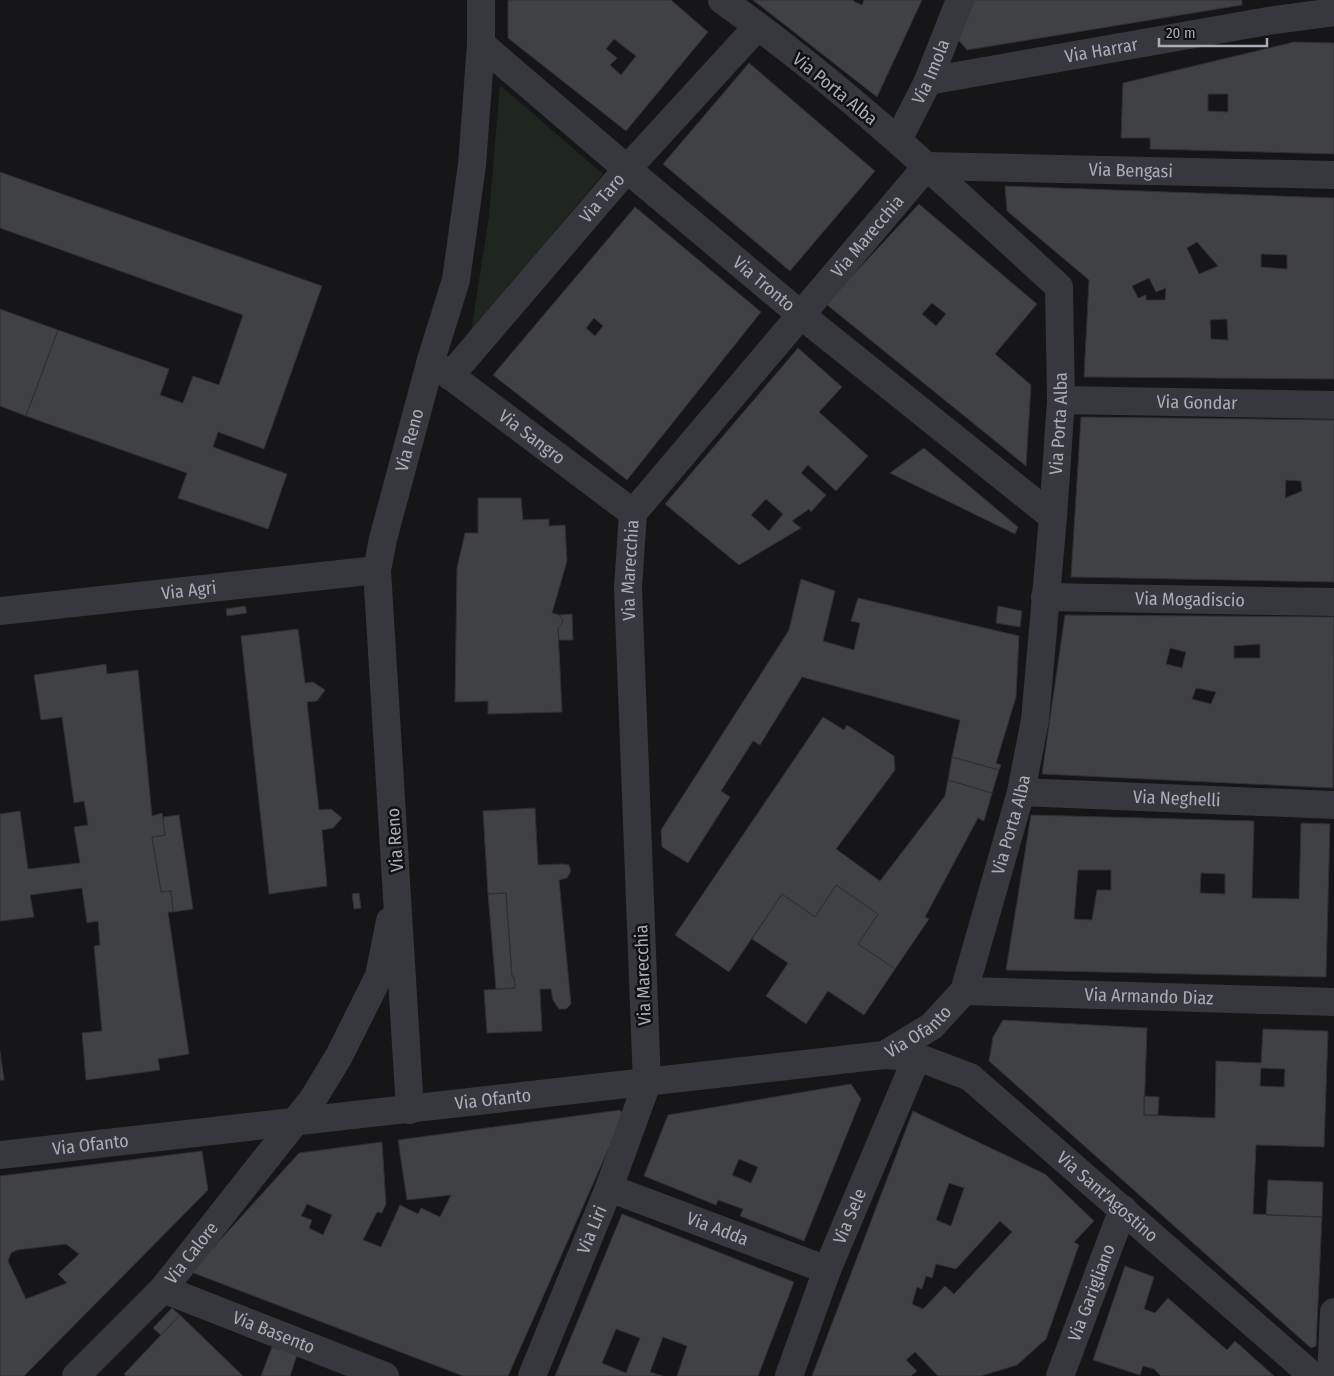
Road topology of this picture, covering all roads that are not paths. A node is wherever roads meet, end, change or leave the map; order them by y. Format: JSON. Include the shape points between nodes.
{"nodes":[{"id":1,"x":481,"y":0,"type":"edge"},
{"id":2,"x":722,"y":0,"type":"edge"},
{"id":3,"x":960,"y":0,"type":"edge"},
{"id":4,"x":1268,"y":11,"type":"edge"},
{"id":5,"x":1334,"y":12,"type":"edge"},
{"id":6,"x":758,"y":26,"type":"junction"},
{"id":7,"x":481,"y":44,"type":"junction"},
{"id":8,"x":928,"y":81,"type":"junction"},
{"id":9,"x":898,"y":140,"type":"junction"},
{"id":10,"x":927,"y":166,"type":"junction"},
{"id":11,"x":626,"y":169,"type":"junction"},
{"id":12,"x":1334,"y":175,"type":"edge"},
{"id":13,"x":802,"y":316,"type":"junction"},
{"id":14,"x":441,"y":368,"type":"junction"},
{"id":15,"x":1061,"y":400,"type":"junction"},
{"id":16,"x":1334,"y":405,"type":"edge"},
{"id":17,"x":632,"y":513,"type":"junction"},
{"id":18,"x":1053,"y":517,"type":"junction"},
{"id":19,"x":377,"y":570,"type":"junction"},
{"id":20,"x":1045,"y":597,"type":"junction"},
{"id":21,"x":1334,"y":602,"type":"edge"},
{"id":22,"x":0,"y":610,"type":"edge"},
{"id":23,"x":1021,"y":792,"type":"junction"},
{"id":24,"x":1334,"y":805,"type":"edge"},
{"id":25,"x":398,"y":883,"type":"junction"},
{"id":26,"x":964,"y":991,"type":"junction"},
{"id":27,"x":1334,"y":1002,"type":"edge"},
{"id":28,"x":884,"y":1055,"type":"junction"},
{"id":29,"x":917,"y":1057,"type":"junction"},
{"id":30,"x":647,"y":1083,"type":"junction"},
{"id":31,"x":410,"y":1110,"type":"junction"},
{"id":32,"x":296,"y":1121,"type":"junction"},
{"id":33,"x":0,"y":1155,"type":"edge"},
{"id":34,"x":609,"y":1188,"type":"junction"},
{"id":35,"x":1123,"y":1209,"type":"junction"},
{"id":36,"x":827,"y":1270,"type":"junction"},
{"id":37,"x":163,"y":1289,"type":"junction"},
{"id":38,"x":1334,"y":1312,"type":"edge"},
{"id":39,"x":76,"y":1376,"type":"edge"},
{"id":40,"x":385,"y":1376,"type":"edge"},
{"id":41,"x":532,"y":1376,"type":"edge"},
{"id":42,"x":789,"y":1376,"type":"edge"},
{"id":43,"x":1060,"y":1376,"type":"edge"},
{"id":44,"x":1313,"y":1376,"type":"edge"},
{"id":45,"x":1331,"y":1376,"type":"edge"}],
"edges":[{"from":1,"to":7,"type":"street","name":"Via Reno"},
{"from":2,"to":6,"type":"street","name":"Via Porta Alba"},
{"from":3,"to":8,"type":"street","name":"Via Imola"},
{"from":4,"to":5,"type":"street","name":"Via Harrar"},
{"from":4,"to":8,"type":"street","name":"Via Harrar"},
{"from":6,"to":9,"type":"street","name":"Via Porta Alba"},
{"from":6,"to":11,"type":"street","name":"Via Taro"},
{"from":7,"to":11,"type":"street","name":"Via Tronto"},
{"from":7,"to":14,"type":"street","name":"Via Reno","via":[[472,165]]},
{"from":8,"to":9,"type":"street","name":"Via Imola"},
{"from":9,"to":10,"type":"street","name":"Via Porta Alba"},
{"from":10,"to":12,"type":"street","name":"Via Bengasi"},
{"from":10,"to":13,"type":"street","name":"Via Marecchia"},
{"from":10,"to":15,"type":"street","name":"Via Porta Alba","via":[[1059,287]]},
{"from":11,"to":13,"type":"street","name":"Via Tronto"},
{"from":11,"to":14,"type":"street","name":"Via Taro"},
{"from":13,"to":17,"type":"street","name":"Via Marecchia"},
{"from":13,"to":18,"type":"street","name":"Via Tronto"},
{"from":14,"to":17,"type":"street","name":"Via Sangro"},
{"from":14,"to":19,"type":"street","name":"Via Reno","via":[[384,539]]},
{"from":15,"to":16,"type":"street","name":"Via Gondar"},
{"from":15,"to":18,"type":"street","name":"Via Porta Alba"},
{"from":17,"to":30,"type":"street","name":"Via Marecchia","via":[[628,588]]},
{"from":18,"to":20,"type":"street","name":"Via Porta Alba"},
{"from":19,"to":22,"type":"street","name":"Via Agri"},
{"from":19,"to":25,"type":"street","name":"Via Reno"},
{"from":20,"to":21,"type":"street","name":"Via Mogadiscio"},
{"from":20,"to":23,"type":"street","name":"Via Porta Alba","via":[[1035,720]]},
{"from":23,"to":24,"type":"street","name":"Via Neghelli"},
{"from":23,"to":26,"type":"street","name":"Via Porta Alba"},
{"from":25,"to":31,"type":"street","name":"Via Reno"},
{"from":25,"to":32,"type":"street","name":"Via Reno","via":[[379,976],[339,1056]]},
{"from":26,"to":27,"type":"street","name":"Via Armando Diaz"},
{"from":26,"to":28,"type":"street","name":"Via Ofanto","via":[[932,1026]]},
{"from":28,"to":29,"type":"street","name":"Via Sant'Agostino"},
{"from":28,"to":30,"type":"street","name":"Via Ofanto"},
{"from":29,"to":35,"type":"street","name":"Via Sant'Agostino","via":[[970,1077]]},
{"from":29,"to":36,"type":"street","name":"Via Sele"},
{"from":30,"to":31,"type":"street","name":"Via Ofanto"},
{"from":30,"to":34,"type":"street","name":"Via Liri"},
{"from":31,"to":32,"type":"street","name":"Via Ofanto"},
{"from":32,"to":33,"type":"street","name":"Via Ofanto"},
{"from":32,"to":37,"type":"street","name":"Via Calore"},
{"from":34,"to":36,"type":"street","name":"Via Adda"},
{"from":34,"to":41,"type":"street","name":"Via Liri"},
{"from":35,"to":43,"type":"street","name":"Via Garigliano"},
{"from":35,"to":44,"type":"street","name":"Via Sant'Agostino"},
{"from":36,"to":42,"type":"street","name":"Via Sele"},
{"from":37,"to":39,"type":"street","name":"Via Calore"},
{"from":37,"to":40,"type":"street","name":"Via Basento"},
{"from":38,"to":45,"type":"street"}]}
